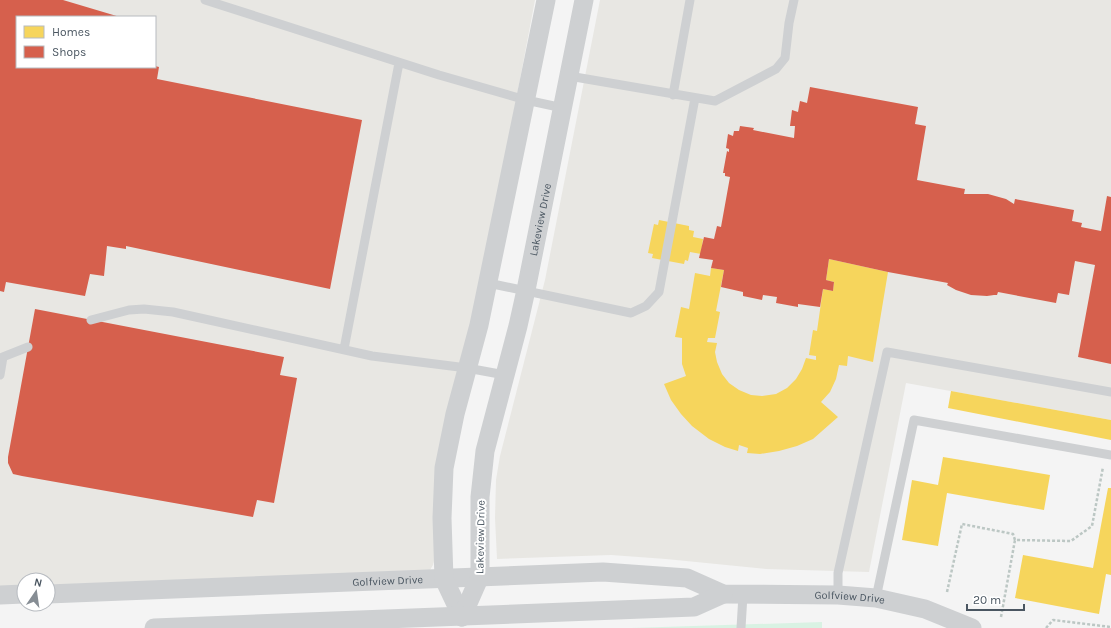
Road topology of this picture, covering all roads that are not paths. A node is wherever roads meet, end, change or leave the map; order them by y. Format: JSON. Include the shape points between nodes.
{"nodes":[{"id":1,"x":204,"y":0,"type":"edge"},
{"id":2,"x":546,"y":0,"type":"edge"},
{"id":3,"x":584,"y":0,"type":"edge"},
{"id":4,"x":690,"y":0,"type":"edge"},
{"id":5,"x":794,"y":0,"type":"edge"},
{"id":6,"x":399,"y":63,"type":"junction"},
{"id":7,"x":569,"y":76,"type":"junction"},
{"id":8,"x":673,"y":95,"type":"junction"},
{"id":9,"x":695,"y":98,"type":"junction"},
{"id":10,"x":526,"y":100,"type":"junction"},
{"id":11,"x":563,"y":108,"type":"junction"},
{"id":12,"x":488,"y":283,"type":"junction"},
{"id":13,"x":526,"y":290,"type":"junction"},
{"id":14,"x":91,"y":320,"type":"dead end"},
{"id":15,"x":28,"y":347,"type":"dead end"},
{"id":16,"x":344,"y":350,"type":"junction"},
{"id":17,"x":2,"y":358,"type":"edge"},
{"id":18,"x":467,"y":368,"type":"junction"},
{"id":19,"x":0,"y":375,"type":"edge"},
{"id":20,"x":505,"y":375,"type":"junction"},
{"id":21,"x":1111,"y":392,"type":"edge"},
{"id":22,"x":1108,"y":454,"type":"edge"},
{"id":23,"x":480,"y":576,"type":"junction"},
{"id":24,"x":444,"y":579,"type":"junction"},
{"id":25,"x":16,"y":594,"type":"edge"},
{"id":26,"x":56,"y":594,"type":"edge"},
{"id":27,"x":723,"y":594,"type":"junction"},
{"id":28,"x":0,"y":595,"type":"edge"},
{"id":29,"x":743,"y":595,"type":"junction"},
{"id":30,"x":838,"y":595,"type":"junction"},
{"id":31,"x":876,"y":598,"type":"junction"},
{"id":32,"x":462,"y":617,"type":"junction"},
{"id":33,"x":154,"y":628,"type":"edge"},
{"id":34,"x":741,"y":628,"type":"edge"},
{"id":35,"x":972,"y":628,"type":"edge"}],
"edges":[{"from":1,"to":6,"type":"lane"},
{"from":2,"to":10,"type":"street"},
{"from":3,"to":7,"type":"street","name":"Lakeview Drive"},
{"from":4,"to":8,"type":"lane"},
{"from":5,"to":9,"type":"lane","via":[[786,58],[776,69],[715,101]]},
{"from":6,"to":10,"type":"lane"},
{"from":6,"to":16,"type":"lane"},
{"from":7,"to":8,"type":"lane"},
{"from":7,"to":11,"type":"street","name":"Lakeview Drive"},
{"from":8,"to":9,"type":"lane"},
{"from":9,"to":13,"type":"lane","via":[[659,292],[646,306],[631,313]]},
{"from":10,"to":11,"type":"lane"},
{"from":10,"to":12,"type":"street"},
{"from":11,"to":13,"type":"street","name":"Lakeview Drive"},
{"from":12,"to":13,"type":"lane"},
{"from":12,"to":18,"type":"street"},
{"from":13,"to":20,"type":"street","name":"Lakeview Drive"},
{"from":14,"to":16,"type":"lane","via":[[129,310],[160,310]]},
{"from":15,"to":17,"type":"lane"},
{"from":16,"to":18,"type":"lane"},
{"from":17,"to":19,"type":"lane"},
{"from":18,"to":20,"type":"lane"},
{"from":18,"to":24,"type":"street","via":[[444,468]]},
{"from":20,"to":23,"type":"street","name":"Lakeview Drive","via":[[482,475]]},
{"from":21,"to":30,"type":"lane","via":[[887,352],[838,573]]},
{"from":22,"to":31,"type":"lane","via":[[914,420]]},
{"from":23,"to":24,"type":"street","name":"Golfview Drive"},
{"from":23,"to":27,"type":"street","name":"Golfview Drive","via":[[603,572],[687,578]]},
{"from":23,"to":32,"type":"street","name":"Lakeview Drive"},
{"from":24,"to":26,"type":"street","name":"Golfview Drive"},
{"from":24,"to":32,"type":"street"},
{"from":25,"to":28,"type":"street"},
{"from":27,"to":29,"type":"street","name":"Golfview Drive"},
{"from":27,"to":32,"type":"street","name":"Golfview Drive","via":[[694,607]]},
{"from":29,"to":30,"type":"street","name":"Golfview Drive"},
{"from":29,"to":34,"type":"lane"},
{"from":30,"to":31,"type":"street","name":"Golfview Drive"},
{"from":31,"to":35,"type":"street","name":"Golfview Drive","via":[[925,609]]},
{"from":32,"to":33,"type":"street","name":"Golfview Drive"}]}
